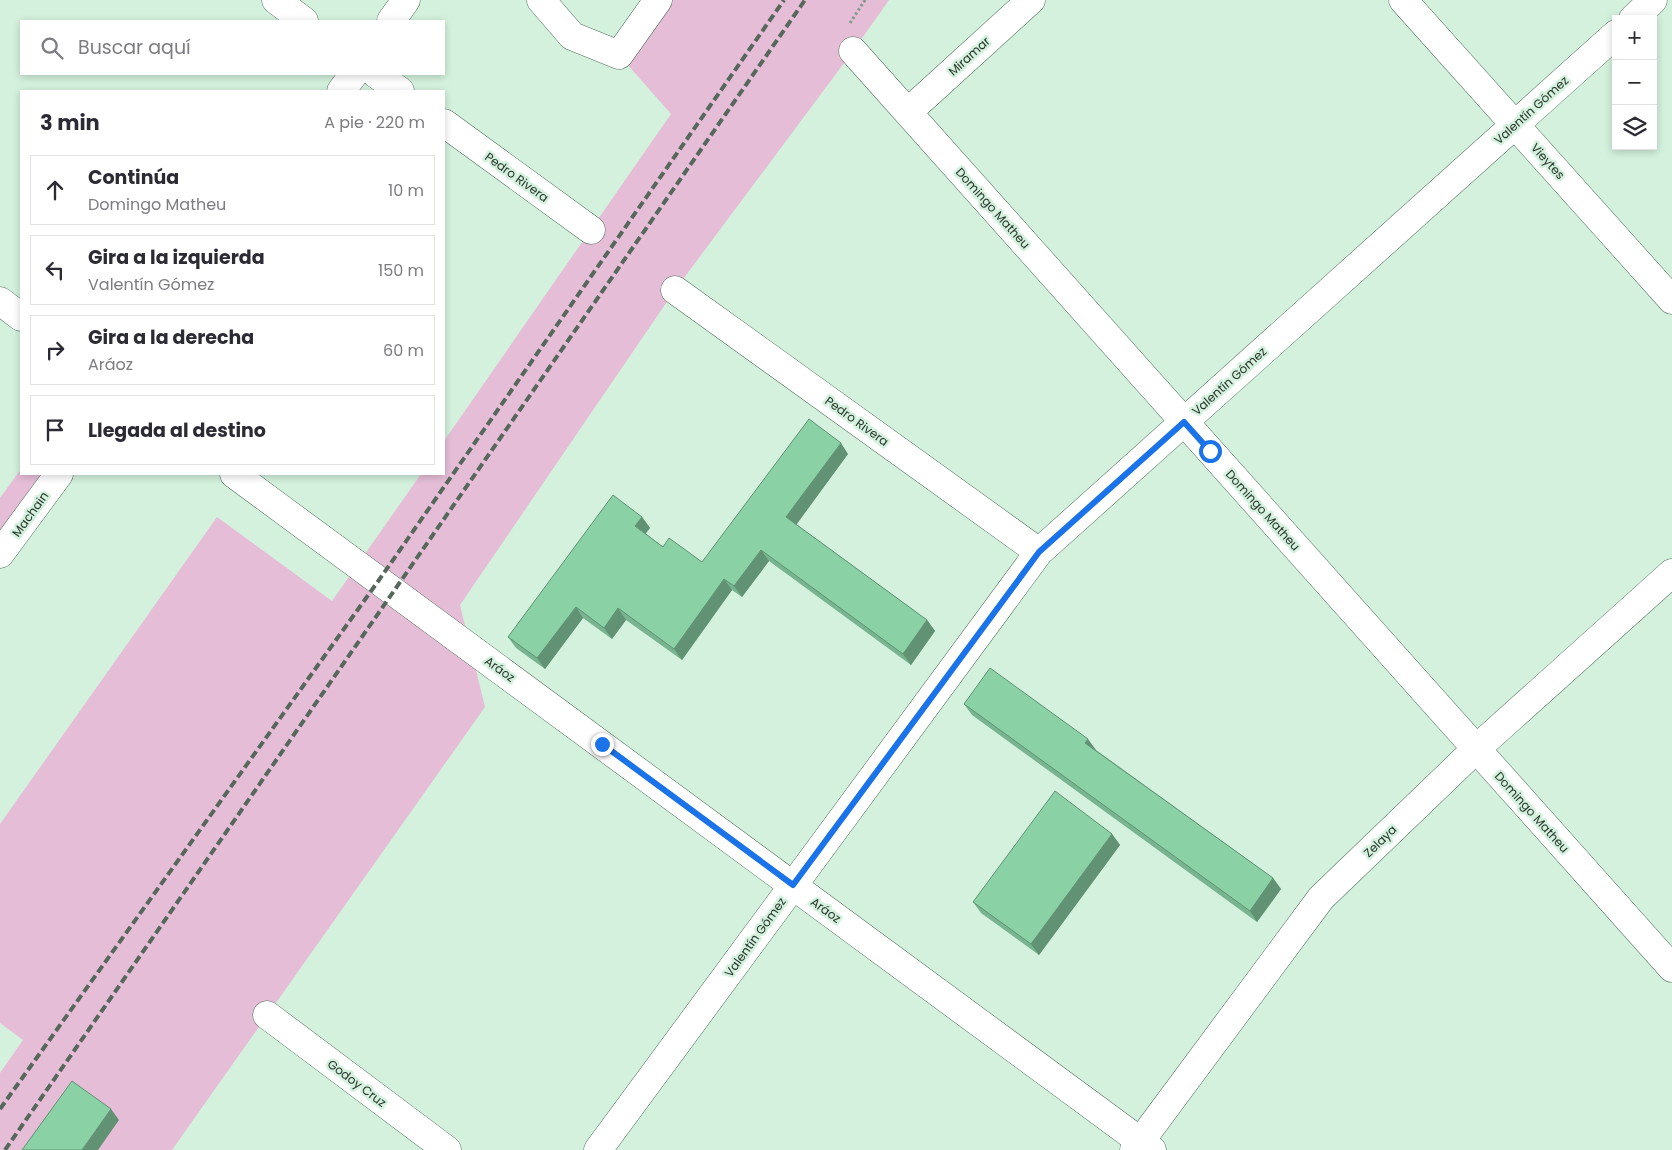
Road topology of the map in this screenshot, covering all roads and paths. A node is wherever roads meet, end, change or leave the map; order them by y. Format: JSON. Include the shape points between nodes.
{"nodes":[{"id":1,"x":276,"y":0,"type":"edge"},
{"id":2,"x":406,"y":0,"type":"edge"},
{"id":3,"x":541,"y":0,"type":"edge"},
{"id":4,"x":658,"y":0,"type":"edge"},
{"id":5,"x":1031,"y":0,"type":"edge"},
{"id":6,"x":1403,"y":0,"type":"edge"},
{"id":7,"x":1653,"y":0,"type":"edge"},
{"id":8,"x":1637,"y":15,"type":"edge"},
{"id":9,"x":303,"y":20,"type":"edge"},
{"id":10,"x":392,"y":20,"type":"edge"},
{"id":11,"x":1612,"y":38,"type":"edge"},
{"id":12,"x":853,"y":51,"type":"dead end"},
{"id":13,"x":353,"y":75,"type":"edge"},
{"id":14,"x":377,"y":75,"type":"edge"},
{"id":15,"x":342,"y":90,"type":"edge"},
{"id":16,"x":399,"y":90,"type":"edge"},
{"id":17,"x":908,"y":112,"type":"junction"},
{"id":18,"x":445,"y":124,"type":"edge"},
{"id":19,"x":1515,"y":125,"type":"junction"},
{"id":20,"x":591,"y":230,"type":"dead end"},
{"id":21,"x":675,"y":290,"type":"dead end"},
{"id":22,"x":1672,"y":300,"type":"edge"},
{"id":23,"x":0,"y":301,"type":"edge"},
{"id":24,"x":20,"y":316,"type":"edge"},
{"id":25,"x":1184,"y":422,"type":"junction"},
{"id":26,"x":58,"y":475,"type":"edge"},
{"id":27,"x":235,"y":475,"type":"edge"},
{"id":28,"x":1039,"y":552,"type":"junction"},
{"id":29,"x":0,"y":554,"type":"edge"},
{"id":30,"x":1672,"y":573,"type":"edge"},
{"id":31,"x":1476,"y":749,"type":"junction"},
{"id":32,"x":793,"y":885,"type":"junction"},
{"id":33,"x":1672,"y":968,"type":"edge"},
{"id":34,"x":267,"y":1015,"type":"dead end"},
{"id":35,"x":1142,"y":1147,"type":"edge"},
{"id":36,"x":447,"y":1150,"type":"edge"},
{"id":37,"x":598,"y":1150,"type":"edge"}],
"edges":[{"from":1,"to":9,"type":"street"},
{"from":2,"to":10,"type":"street"},
{"from":3,"to":4,"type":"street","via":[[572,36],[619,55]]},
{"from":5,"to":17,"type":"street","name":"Miramar"},
{"from":6,"to":19,"type":"street","name":"Vieytes"},
{"from":7,"to":8,"type":"street"},
{"from":11,"to":19,"type":"street","name":"Valentín Gómez"},
{"from":12,"to":17,"type":"street","name":"Domingo Matheu"},
{"from":13,"to":15,"type":"street"},
{"from":14,"to":16,"type":"street"},
{"from":17,"to":25,"type":"street","name":"Domingo Matheu"},
{"from":18,"to":20,"type":"street","name":"Pedro Rivera"},
{"from":19,"to":22,"type":"street","name":"Vieytes"},
{"from":19,"to":25,"type":"street","name":"Valentín Gómez"},
{"from":21,"to":28,"type":"street","name":"Pedro Rivera"},
{"from":23,"to":24,"type":"street"},
{"from":25,"to":28,"type":"street","name":"Valentín Gómez"},
{"from":25,"to":31,"type":"street","name":"Domingo Matheu"},
{"from":26,"to":29,"type":"street","name":"Machain"},
{"from":27,"to":32,"type":"street","name":"Aráoz"},
{"from":28,"to":32,"type":"street","name":"Valentín Gómez"},
{"from":30,"to":31,"type":"street","name":"Zelaya"},
{"from":31,"to":33,"type":"street","name":"Domingo Matheu"},
{"from":31,"to":35,"type":"street","name":"Zelaya","via":[[1321,898]]},
{"from":32,"to":35,"type":"street","name":"Aráoz"},
{"from":32,"to":37,"type":"street","name":"Valentín Gómez"},
{"from":34,"to":36,"type":"street","name":"Godoy Cruz"}]}
